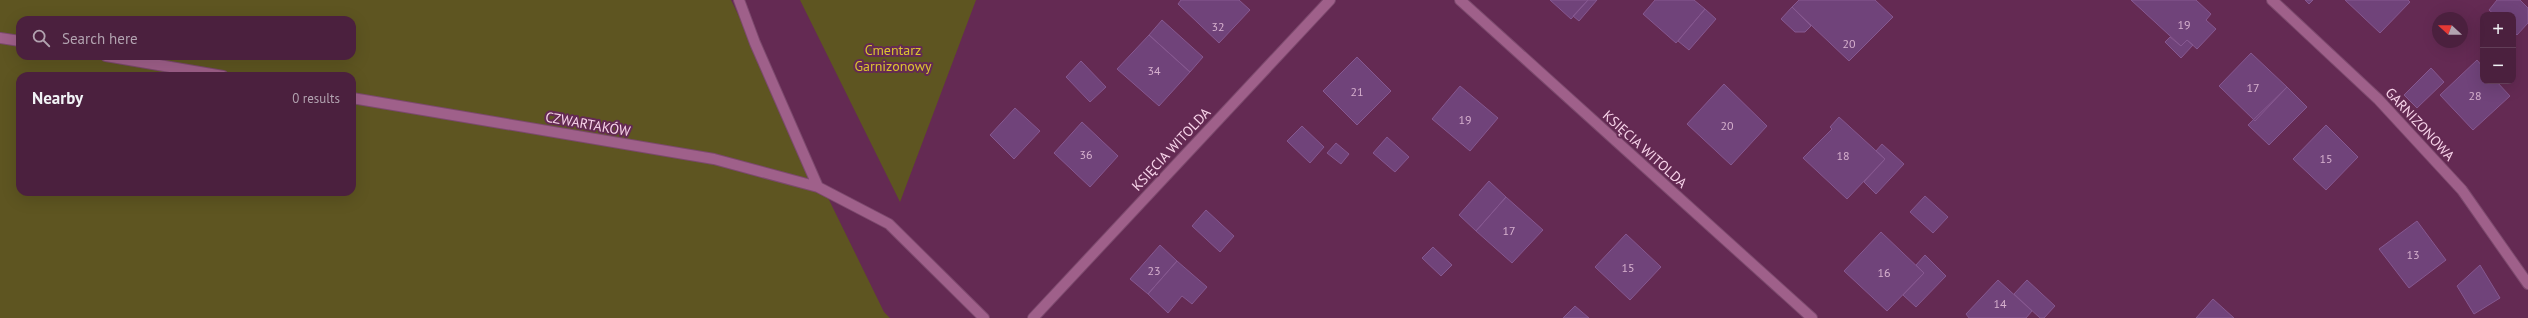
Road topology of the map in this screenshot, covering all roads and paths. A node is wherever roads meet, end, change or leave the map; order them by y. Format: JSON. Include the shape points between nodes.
{"nodes":[{"id":1,"x":739,"y":0,"type":"edge"},
{"id":2,"x":1330,"y":0,"type":"edge"},
{"id":3,"x":1460,"y":0,"type":"edge"},
{"id":4,"x":2272,"y":0,"type":"edge"},
{"id":5,"x":0,"y":38,"type":"edge"},
{"id":6,"x":16,"y":40,"type":"edge"},
{"id":7,"x":129,"y":60,"type":"edge"},
{"id":8,"x":200,"y":72,"type":"edge"},
{"id":9,"x":356,"y":99,"type":"edge"},
{"id":10,"x":818,"y":187,"type":"junction"},
{"id":11,"x":2528,"y":284,"type":"edge"},
{"id":12,"x":984,"y":318,"type":"edge"},
{"id":13,"x":1033,"y":318,"type":"edge"},
{"id":14,"x":1812,"y":318,"type":"edge"}],
"edges":[{"from":1,"to":10,"type":"street"},
{"from":2,"to":13,"type":"street","name":"KSIĘCIA WITOLDA"},
{"from":3,"to":14,"type":"street","name":"KSIĘCIA WITOLDA"},
{"from":4,"to":11,"type":"street","name":"GARNIZONOWA","via":[[2378,99],[2462,190]]},
{"from":5,"to":6,"type":"street"},
{"from":7,"to":8,"type":"street"},
{"from":9,"to":10,"type":"street","name":"CZWARTAKÓW","via":[[714,159]]},
{"from":10,"to":12,"type":"street","name":"CZWARTAKÓW","via":[[889,224]]}]}
